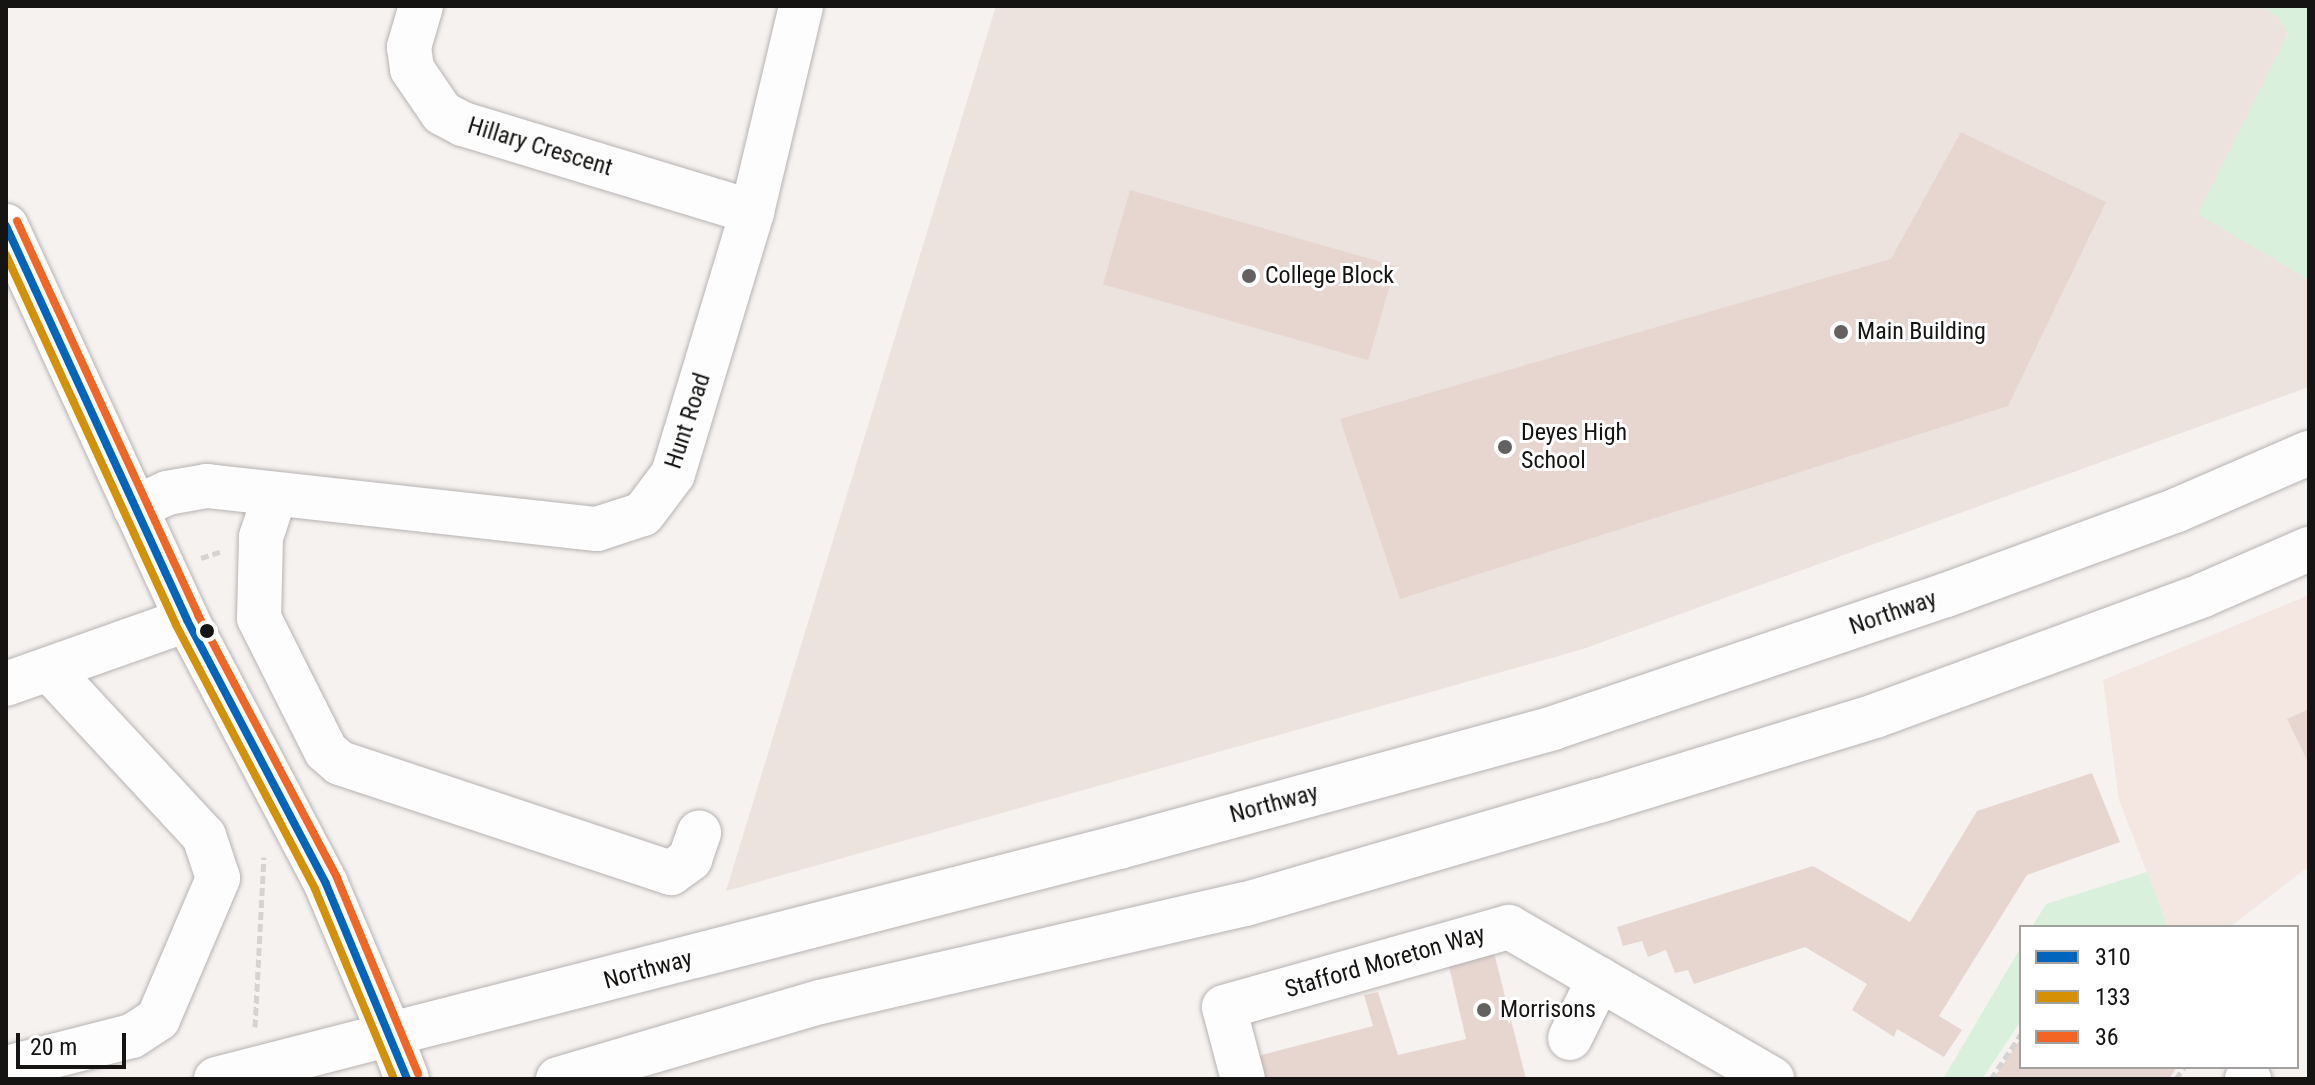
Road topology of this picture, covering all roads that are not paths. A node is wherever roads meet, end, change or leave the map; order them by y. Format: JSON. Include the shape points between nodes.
{"nodes":[{"id":1,"x":421,"y":6,"type":"edge"},
{"id":2,"x":801,"y":6,"type":"edge"},
{"id":3,"x":752,"y":212,"type":"junction"},
{"id":4,"x":6,"y":226,"type":"edge"},
{"id":5,"x":2309,"y":453,"type":"edge"},
{"id":6,"x":275,"y":495,"type":"junction"},
{"id":7,"x":135,"y":508,"type":"junction"},
{"id":8,"x":2309,"y":549,"type":"edge"},
{"id":9,"x":187,"y":620,"type":"junction"},
{"id":10,"x":50,"y":670,"type":"junction"},
{"id":11,"x":6,"y":684,"type":"edge"},
{"id":12,"x":699,"y":833,"type":"dead end"},
{"id":13,"x":1599,"y":979,"type":"junction"},
{"id":14,"x":391,"y":1037,"type":"junction"},
{"id":15,"x":1570,"y":1038,"type":"dead end"},
{"id":16,"x":6,"y":1068,"type":"edge"},
{"id":17,"x":216,"y":1079,"type":"edge"},
{"id":18,"x":407,"y":1079,"type":"edge"},
{"id":19,"x":558,"y":1079,"type":"edge"},
{"id":20,"x":1243,"y":1079,"type":"edge"},
{"id":21,"x":1772,"y":1079,"type":"edge"}],
"edges":[{"from":1,"to":3,"type":"main road","name":"Hillary Crescent","via":[[409,47],[412,69],[442,113],[463,124]]},
{"from":2,"to":3,"type":"main road","name":"Hunt Road"},
{"from":3,"to":6,"type":"main road","name":"Hunt Road","via":[[673,474],[643,514],[597,529]]},
{"from":4,"to":7,"type":"main road"},
{"from":5,"to":14,"type":"main road","name":"Northway","via":[[2177,510],[1946,595],[1553,728]]},
{"from":6,"to":7,"type":"main road","name":"Hunt Road","via":[[207,486],[167,493]]},
{"from":6,"to":12,"type":"main road","via":[[261,537],[259,618],[326,751],[340,763],[671,873],[690,859]]},
{"from":7,"to":9,"type":"main road"},
{"from":8,"to":19,"type":"main road","via":[[2203,595],[1875,716],[1599,801],[1246,904],[820,1002]]},
{"from":9,"to":10,"type":"main road"},
{"from":9,"to":14,"type":"main road","via":[[319,870]]},
{"from":10,"to":11,"type":"main road"},
{"from":10,"to":16,"type":"main road","via":[[204,836],[218,878],[158,1019],[132,1036]]},
{"from":13,"to":15,"type":"main road"},
{"from":13,"to":20,"type":"main road","name":"Stafford Moreton Way","via":[[1509,927],[1444,945],[1224,1007]]},
{"from":13,"to":21,"type":"main road","name":"Stafford Moreton Way"},
{"from":14,"to":17,"type":"main road","name":"Northway"},
{"from":14,"to":18,"type":"main road"}]}
